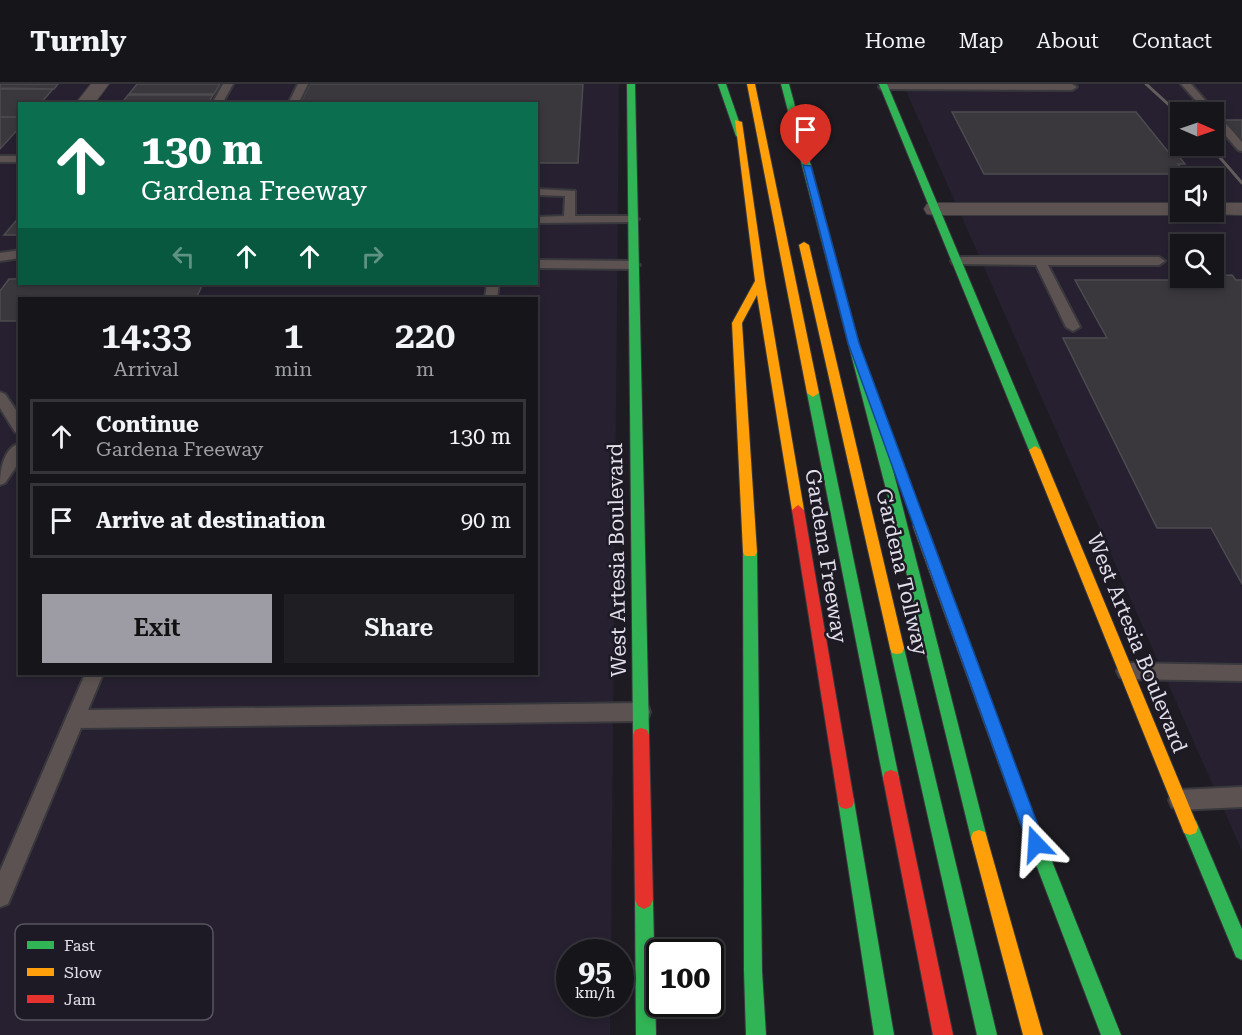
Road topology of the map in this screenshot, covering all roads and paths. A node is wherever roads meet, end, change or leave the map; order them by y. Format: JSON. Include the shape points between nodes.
{"nodes":[{"id":1,"x":100,"y":84,"type":"edge"},
{"id":2,"x":228,"y":84,"type":"edge"},
{"id":3,"x":303,"y":84,"type":"edge"},
{"id":4,"x":631,"y":84,"type":"edge"},
{"id":5,"x":722,"y":84,"type":"edge"},
{"id":6,"x":731,"y":84,"type":"edge"},
{"id":7,"x":751,"y":84,"type":"edge"},
{"id":8,"x":785,"y":84,"type":"edge"},
{"id":9,"x":797,"y":84,"type":"edge"},
{"id":10,"x":1186,"y":84,"type":"edge"},
{"id":11,"x":884,"y":85,"type":"edge"},
{"id":12,"x":948,"y":86,"type":"edge"},
{"id":13,"x":1072,"y":87,"type":"dead end"},
{"id":14,"x":86,"y":102,"type":"edge"},
{"id":15,"x":218,"y":102,"type":"edge"},
{"id":16,"x":294,"y":102,"type":"edge"},
{"id":17,"x":1202,"y":102,"type":"edge"},
{"id":18,"x":1224,"y":128,"type":"edge"},
{"id":19,"x":740,"y":136,"type":"junction"},
{"id":20,"x":801,"y":144,"type":"junction"},
{"id":21,"x":1242,"y":148,"type":"edge"},
{"id":22,"x":0,"y":159,"type":"edge"},
{"id":23,"x":18,"y":159,"type":"edge"},
{"id":24,"x":538,"y":192,"type":"edge"},
{"id":25,"x":935,"y":209,"type":"junction"},
{"id":26,"x":1170,"y":209,"type":"edge"},
{"id":27,"x":1224,"y":209,"type":"edge"},
{"id":28,"x":1242,"y":209,"type":"edge"},
{"id":29,"x":633,"y":219,"type":"junction"},
{"id":30,"x":538,"y":220,"type":"edge"},
{"id":31,"x":569,"y":220,"type":"junction"},
{"id":32,"x":802,"y":234,"type":"dead end"},
{"id":33,"x":18,"y":254,"type":"edge"},
{"id":34,"x":0,"y":256,"type":"edge"},
{"id":35,"x":957,"y":261,"type":"junction"},
{"id":36,"x":1040,"y":261,"type":"junction"},
{"id":37,"x":1159,"y":261,"type":"dead end"},
{"id":38,"x":538,"y":264,"type":"edge"},
{"id":39,"x":634,"y":265,"type":"junction"},
{"id":40,"x":760,"y":281,"type":"junction"},
{"id":41,"x":1073,"y":327,"type":"dead end"},
{"id":42,"x":853,"y":343,"type":"junction"},
{"id":43,"x":0,"y":397,"type":"edge"},
{"id":44,"x":18,"y":425,"type":"edge"},
{"id":45,"x":18,"y":451,"type":"edge"},
{"id":46,"x":0,"y":479,"type":"edge"},
{"id":47,"x":906,"y":488,"type":"dead end"},
{"id":48,"x":914,"y":510,"type":"dead end"},
{"id":49,"x":1126,"y":671,"type":"junction"},
{"id":50,"x":1242,"y":673,"type":"edge"},
{"id":51,"x":94,"y":675,"type":"edge"},
{"id":52,"x":641,"y":712,"type":"junction"},
{"id":53,"x":75,"y":719,"type":"junction"},
{"id":54,"x":1242,"y":797,"type":"edge"},
{"id":55,"x":1179,"y":800,"type":"junction"},
{"id":56,"x":0,"y":896,"type":"edge"},
{"id":57,"x":1242,"y":951,"type":"edge"},
{"id":58,"x":646,"y":1035,"type":"edge"},
{"id":59,"x":756,"y":1035,"type":"edge"},
{"id":60,"x":884,"y":1035,"type":"edge"},
{"id":61,"x":943,"y":1035,"type":"edge"},
{"id":62,"x":987,"y":1035,"type":"edge"},
{"id":63,"x":1033,"y":1035,"type":"edge"},
{"id":64,"x":1111,"y":1035,"type":"edge"}],
"edges":[{"from":1,"to":14,"type":"street"},
{"from":2,"to":15,"type":"lane"},
{"from":3,"to":16,"type":"lane"},
{"from":4,"to":29,"type":"main road","name":"West Artesia Boulevard"},
{"from":5,"to":19,"type":"main road"},
{"from":6,"to":19,"type":"main road","name":"Gardena Freeway"},
{"from":7,"to":61,"type":"main road"},
{"from":8,"to":20,"type":"main road"},
{"from":9,"to":20,"type":"main road"},
{"from":10,"to":17,"type":"lane"},
{"from":11,"to":12,"type":"lane"},
{"from":11,"to":25,"type":"main road","name":"West Artesia Boulevard"},
{"from":12,"to":13,"type":"lane"},
{"from":18,"to":21,"type":"lane"},
{"from":19,"to":40,"type":"main road","name":"Gardena Freeway"},
{"from":20,"to":42,"type":"main road"},
{"from":22,"to":23,"type":"lane"},
{"from":24,"to":31,"type":"lane","via":[[571,193]]},
{"from":25,"to":26,"type":"street"},
{"from":25,"to":35,"type":"main road","name":"West Artesia Boulevard"},
{"from":27,"to":28,"type":"street"},
{"from":29,"to":31,"type":"lane"},
{"from":29,"to":39,"type":"main road","name":"West Artesia Boulevard"},
{"from":30,"to":31,"type":"lane"},
{"from":32,"to":62,"type":"main road","name":"Gardena Tollway"},
{"from":33,"to":34,"type":"lane"},
{"from":35,"to":36,"type":"lane"},
{"from":35,"to":49,"type":"main road","name":"West Artesia Boulevard"},
{"from":36,"to":37,"type":"lane"},
{"from":36,"to":41,"type":"lane"},
{"from":38,"to":39,"type":"lane"},
{"from":39,"to":52,"type":"main road","name":"West Artesia Boulevard"},
{"from":40,"to":59,"type":"main road","via":[[737,323],[750,545]]},
{"from":40,"to":60,"type":"main road","name":"Gardena Freeway"},
{"from":42,"to":47,"type":"main road"},
{"from":42,"to":63,"type":"main road"},
{"from":43,"to":44,"type":"lane"},
{"from":45,"to":46,"type":"lane"},
{"from":48,"to":64,"type":"main road","via":[[1036,844]]},
{"from":49,"to":50,"type":"lane"},
{"from":49,"to":55,"type":"main road","name":"West Artesia Boulevard"},
{"from":51,"to":53,"type":"lane"},
{"from":52,"to":53,"type":"lane"},
{"from":52,"to":58,"type":"main road","name":"West Artesia Boulevard"},
{"from":53,"to":56,"type":"lane"},
{"from":54,"to":55,"type":"lane"},
{"from":55,"to":57,"type":"main road","name":"West Artesia Boulevard"}]}
